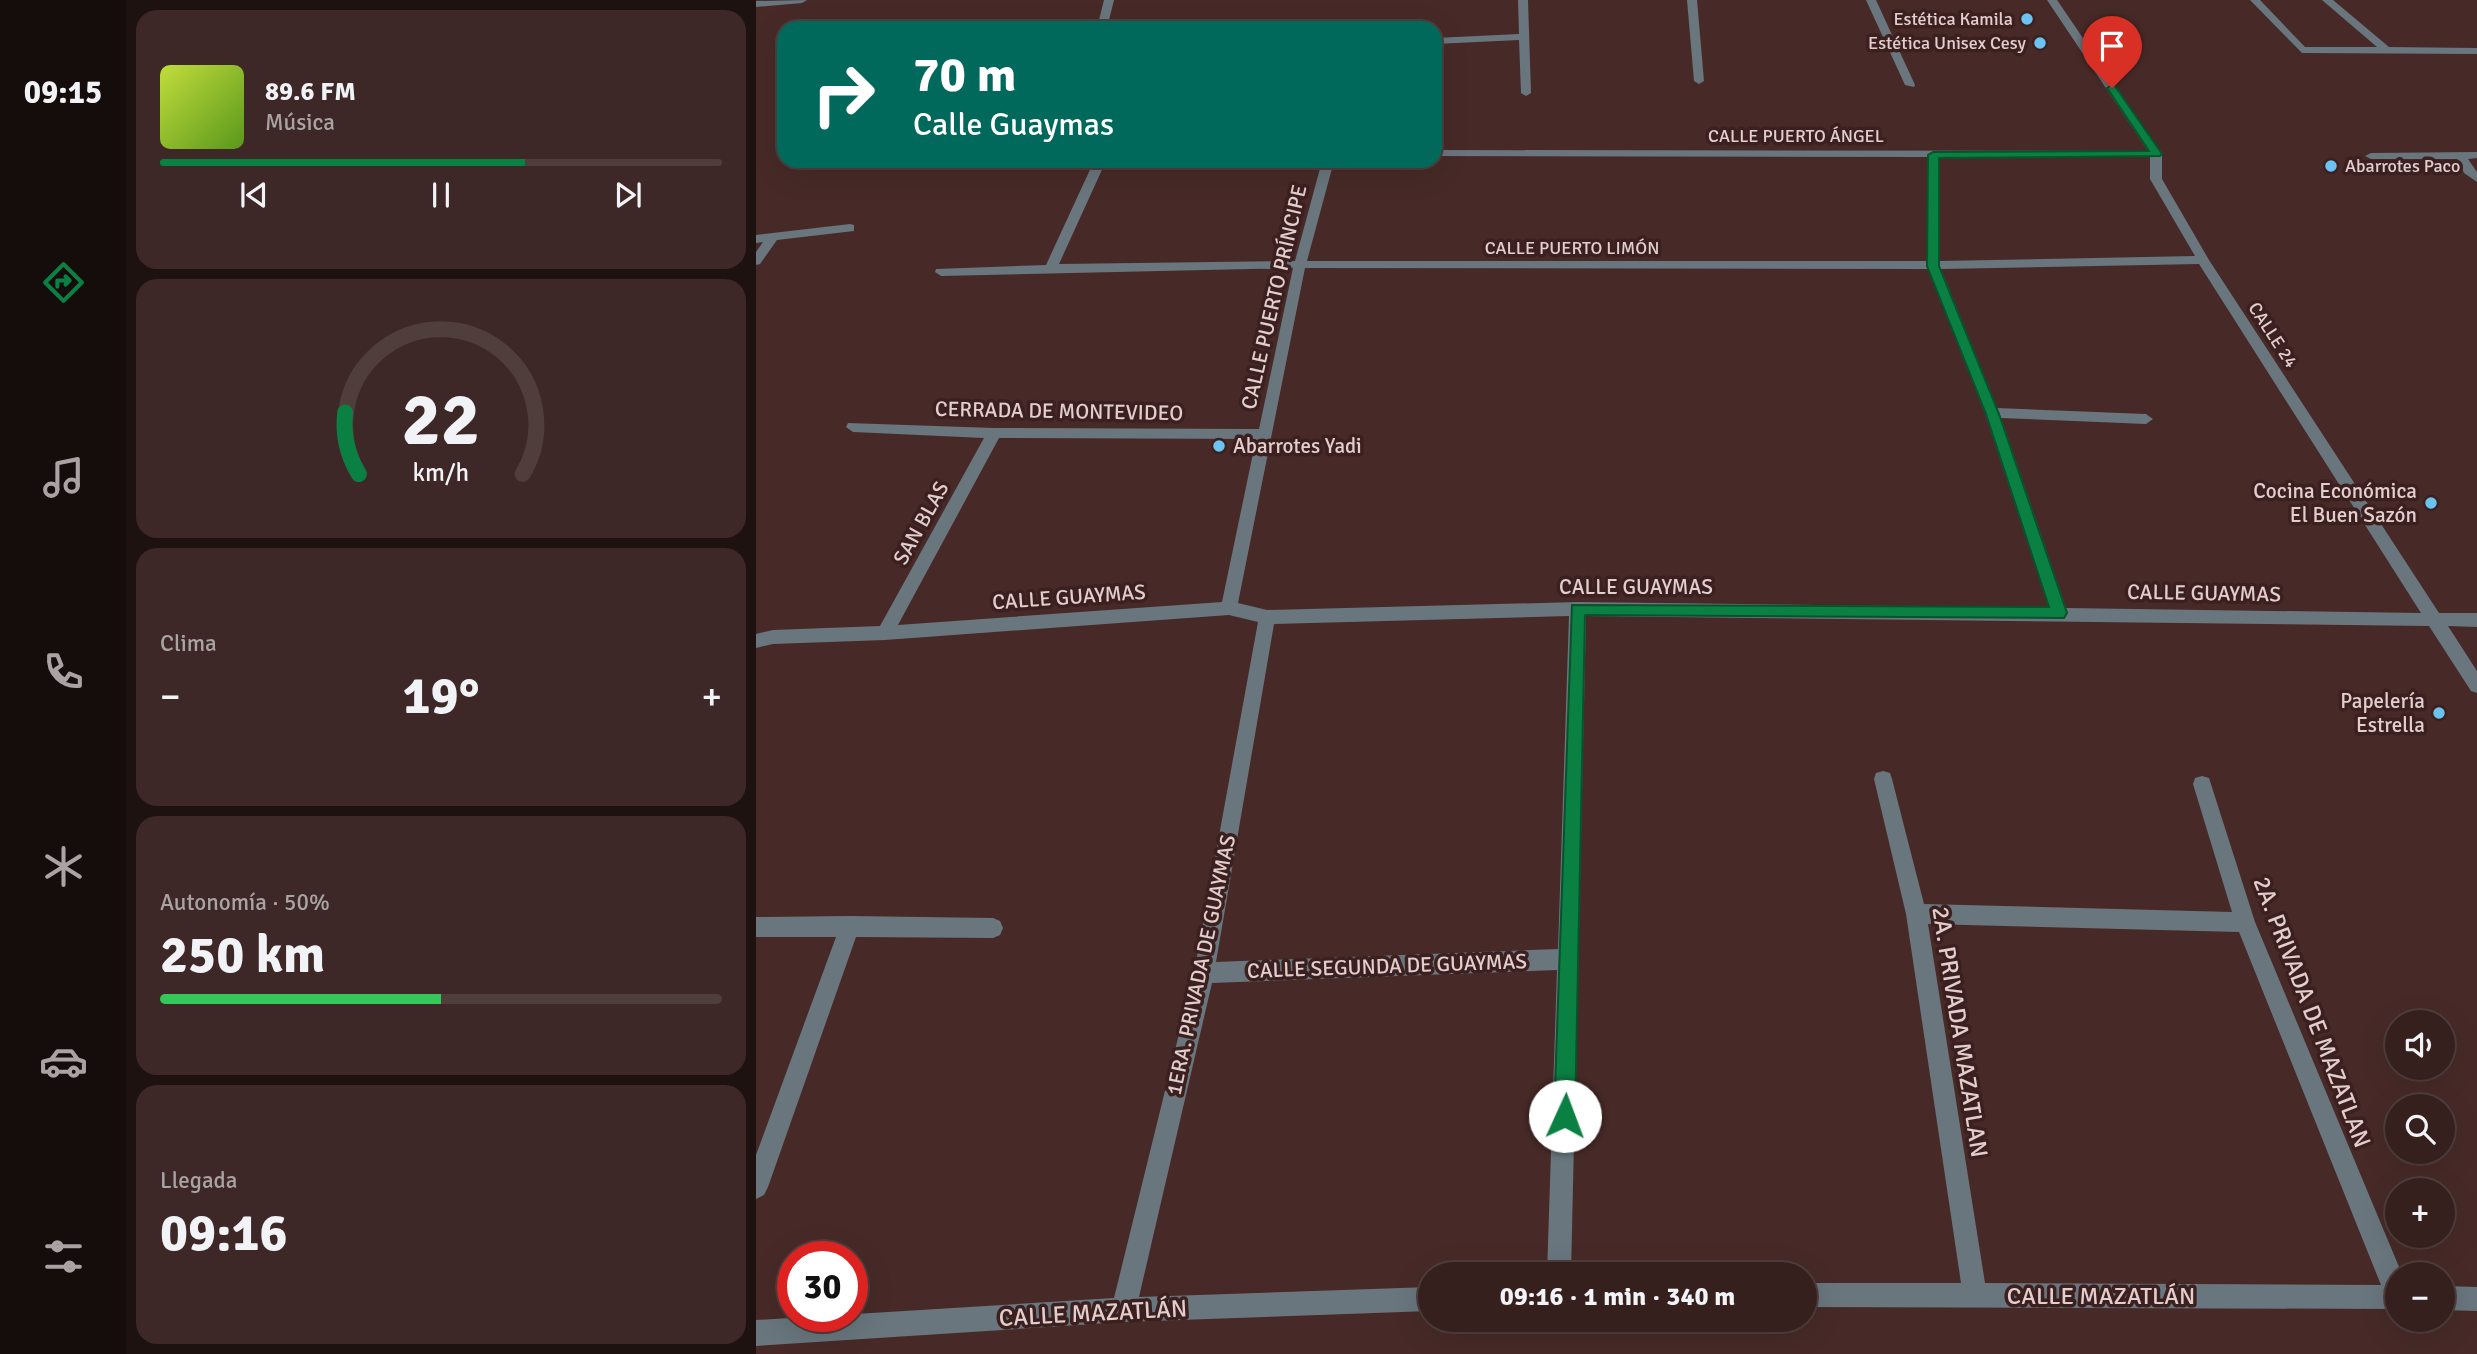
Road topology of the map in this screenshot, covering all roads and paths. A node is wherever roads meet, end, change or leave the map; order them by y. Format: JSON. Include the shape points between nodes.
{"nodes":[{"id":1,"x":802,"y":0,"type":"edge"},
{"id":2,"x":1109,"y":0,"type":"edge"},
{"id":3,"x":1523,"y":0,"type":"edge"},
{"id":4,"x":1692,"y":0,"type":"edge"},
{"id":5,"x":1871,"y":0,"type":"edge"},
{"id":6,"x":2052,"y":0,"type":"edge"},
{"id":7,"x":2255,"y":0,"type":"edge"},
{"id":8,"x":2327,"y":0,"type":"edge"},
{"id":9,"x":756,"y":4,"type":"edge"},
{"id":10,"x":1104,"y":21,"type":"edge"},
{"id":11,"x":1524,"y":37,"type":"junction"},
{"id":12,"x":1442,"y":41,"type":"edge"},
{"id":13,"x":2386,"y":50,"type":"junction"},
{"id":14,"x":2477,"y":51,"type":"edge"},
{"id":15,"x":1699,"y":81,"type":"dead end"},
{"id":16,"x":1910,"y":85,"type":"dead end"},
{"id":17,"x":1526,"y":93,"type":"dead end"},
{"id":18,"x":1442,"y":153,"type":"edge"},
{"id":19,"x":2157,"y":154,"type":"junction"},
{"id":20,"x":1933,"y":155,"type":"junction"},
{"id":21,"x":2460,"y":155,"type":"junction"},
{"id":22,"x":2477,"y":155,"type":"edge"},
{"id":23,"x":2371,"y":156,"type":"dead end"},
{"id":24,"x":1097,"y":168,"type":"edge"},
{"id":25,"x":1326,"y":168,"type":"edge"},
{"id":26,"x":2477,"y":178,"type":"edge"},
{"id":27,"x":850,"y":228,"type":"dead end"},
{"id":28,"x":773,"y":237,"type":"junction"},
{"id":29,"x":756,"y":239,"type":"edge"},
{"id":30,"x":2203,"y":260,"type":"junction"},
{"id":31,"x":756,"y":261,"type":"edge"},
{"id":32,"x":1300,"y":264,"type":"junction"},
{"id":33,"x":1933,"y":266,"type":"junction"},
{"id":34,"x":1051,"y":268,"type":"junction"},
{"id":35,"x":941,"y":272,"type":"dead end"},
{"id":36,"x":1992,"y":414,"type":"junction"},
{"id":37,"x":2146,"y":419,"type":"dead end"},
{"id":38,"x":853,"y":426,"type":"dead end"},
{"id":39,"x":994,"y":433,"type":"junction"},
{"id":40,"x":1265,"y":434,"type":"junction"},
{"id":41,"x":1229,"y":608,"type":"junction"},
{"id":42,"x":1578,"y":609,"type":"junction"},
{"id":43,"x":2059,"y":613,"type":"junction"},
{"id":44,"x":1267,"y":617,"type":"junction"},
{"id":45,"x":2433,"y":620,"type":"junction"},
{"id":46,"x":2477,"y":620,"type":"edge"},
{"id":47,"x":885,"y":633,"type":"junction"},
{"id":48,"x":756,"y":641,"type":"edge"},
{"id":49,"x":2477,"y":686,"type":"edge"},
{"id":50,"x":1883,"y":779,"type":"dead end"},
{"id":51,"x":2202,"y":784,"type":"dead end"},
{"id":52,"x":1916,"y":914,"type":"junction"},
{"id":53,"x":2245,"y":922,"type":"junction"},
{"id":54,"x":850,"y":926,"type":"junction"},
{"id":55,"x":756,"y":928,"type":"edge"},
{"id":56,"x":993,"y":928,"type":"dead end"},
{"id":57,"x":1570,"y":959,"type":"junction"},
{"id":58,"x":1204,"y":973,"type":"junction"},
{"id":59,"x":756,"y":1187,"type":"edge"},
{"id":60,"x":1559,"y":1262,"type":"edge"},
{"id":61,"x":2385,"y":1264,"type":"edge"},
{"id":62,"x":1817,"y":1296,"type":"edge"},
{"id":63,"x":1975,"y":1296,"type":"junction"},
{"id":64,"x":2385,"y":1296,"type":"edge"},
{"id":65,"x":2455,"y":1298,"type":"edge"},
{"id":66,"x":2477,"y":1299,"type":"edge"},
{"id":67,"x":1418,"y":1300,"type":"edge"},
{"id":68,"x":1124,"y":1310,"type":"junction"},
{"id":69,"x":756,"y":1333,"type":"edge"}],
"edges":[{"from":1,"to":9,"type":"street"},
{"from":2,"to":10,"type":"street"},
{"from":3,"to":11,"type":"street"},
{"from":4,"to":15,"type":"street"},
{"from":5,"to":16,"type":"street"},
{"from":6,"to":19,"type":"street","name":"CALLE 24"},
{"from":7,"to":13,"type":"street","via":[[2302,50]]},
{"from":8,"to":13,"type":"street"},
{"from":11,"to":12,"type":"street"},
{"from":11,"to":17,"type":"street"},
{"from":13,"to":14,"type":"street"},
{"from":18,"to":20,"type":"street","name":"CALLE PUERTO ÁNGEL"},
{"from":19,"to":20,"type":"street","name":"CALLE PUERTO ÁNGEL"},
{"from":19,"to":30,"type":"street","name":"CALLE 24","via":[[2156,179]]},
{"from":20,"to":33,"type":"street"},
{"from":21,"to":22,"type":"street"},
{"from":21,"to":23,"type":"street"},
{"from":21,"to":26,"type":"street"},
{"from":24,"to":34,"type":"street"},
{"from":25,"to":32,"type":"street","name":"CALLE PUERTO PRÍNCIPE"},
{"from":27,"to":28,"type":"street"},
{"from":28,"to":29,"type":"street"},
{"from":28,"to":31,"type":"street"},
{"from":30,"to":33,"type":"street","name":"CALLE PUERTO LIMÓN"},
{"from":30,"to":45,"type":"street","name":"CALLE 24"},
{"from":32,"to":33,"type":"street","name":"CALLE PUERTO LIMÓN"},
{"from":32,"to":34,"type":"street","name":"CALLE PUERTO LIMÓN"},
{"from":32,"to":40,"type":"street","name":"CALLE PUERTO PRÍNCIPE"},
{"from":33,"to":36,"type":"street"},
{"from":34,"to":35,"type":"street","name":"CALLE PUERTO LIMÓN"},
{"from":36,"to":37,"type":"street"},
{"from":36,"to":43,"type":"street"},
{"from":38,"to":39,"type":"street","name":"CERRADA DE MONTEVIDEO"},
{"from":39,"to":40,"type":"street","name":"CERRADA DE MONTEVIDEO"},
{"from":39,"to":47,"type":"street","name":"SAN BLAS"},
{"from":40,"to":41,"type":"street","name":"CALLE PUERTO PRÍNCIPE"},
{"from":41,"to":44,"type":"street","name":"CALLE GUAYMAS"},
{"from":41,"to":47,"type":"street","name":"CALLE GUAYMAS"},
{"from":42,"to":43,"type":"street","name":"CALLE GUAYMAS"},
{"from":42,"to":44,"type":"street","name":"CALLE GUAYMAS"},
{"from":42,"to":57,"type":"street"},
{"from":43,"to":45,"type":"street","name":"CALLE GUAYMAS"},
{"from":44,"to":58,"type":"street","name":"1ERA. PRIVADA DE GUAYMAS"},
{"from":45,"to":46,"type":"street","name":"CALLE GUAYMAS"},
{"from":45,"to":49,"type":"street","name":"CALLE 24"},
{"from":47,"to":48,"type":"street","name":"CALLE GUAYMAS"},
{"from":50,"to":52,"type":"street","name":"2A. PRIVADA MAZATLAN"},
{"from":51,"to":53,"type":"street","name":"2A. PRIVADA DE MAZATLAN"},
{"from":52,"to":53,"type":"street"},
{"from":52,"to":63,"type":"street","name":"2A. PRIVADA MAZATLAN"},
{"from":53,"to":61,"type":"street","name":"2A. PRIVADA DE MAZATLAN"},
{"from":54,"to":55,"type":"street"},
{"from":54,"to":56,"type":"street"},
{"from":54,"to":59,"type":"street"},
{"from":57,"to":58,"type":"street","name":"CALLE SEGUNDA DE GUAYMAS"},
{"from":57,"to":60,"type":"street"},
{"from":58,"to":68,"type":"street","name":"1ERA. PRIVADA DE GUAYMAS"},
{"from":62,"to":63,"type":"street","name":"CALLE MAZATLÁN"},
{"from":63,"to":64,"type":"street","name":"CALLE MAZATLÁN"},
{"from":65,"to":66,"type":"street"},
{"from":67,"to":68,"type":"street","name":"CALLE MAZATLÁN"},
{"from":68,"to":69,"type":"street","name":"CALLE MAZATLÁN"}]}
